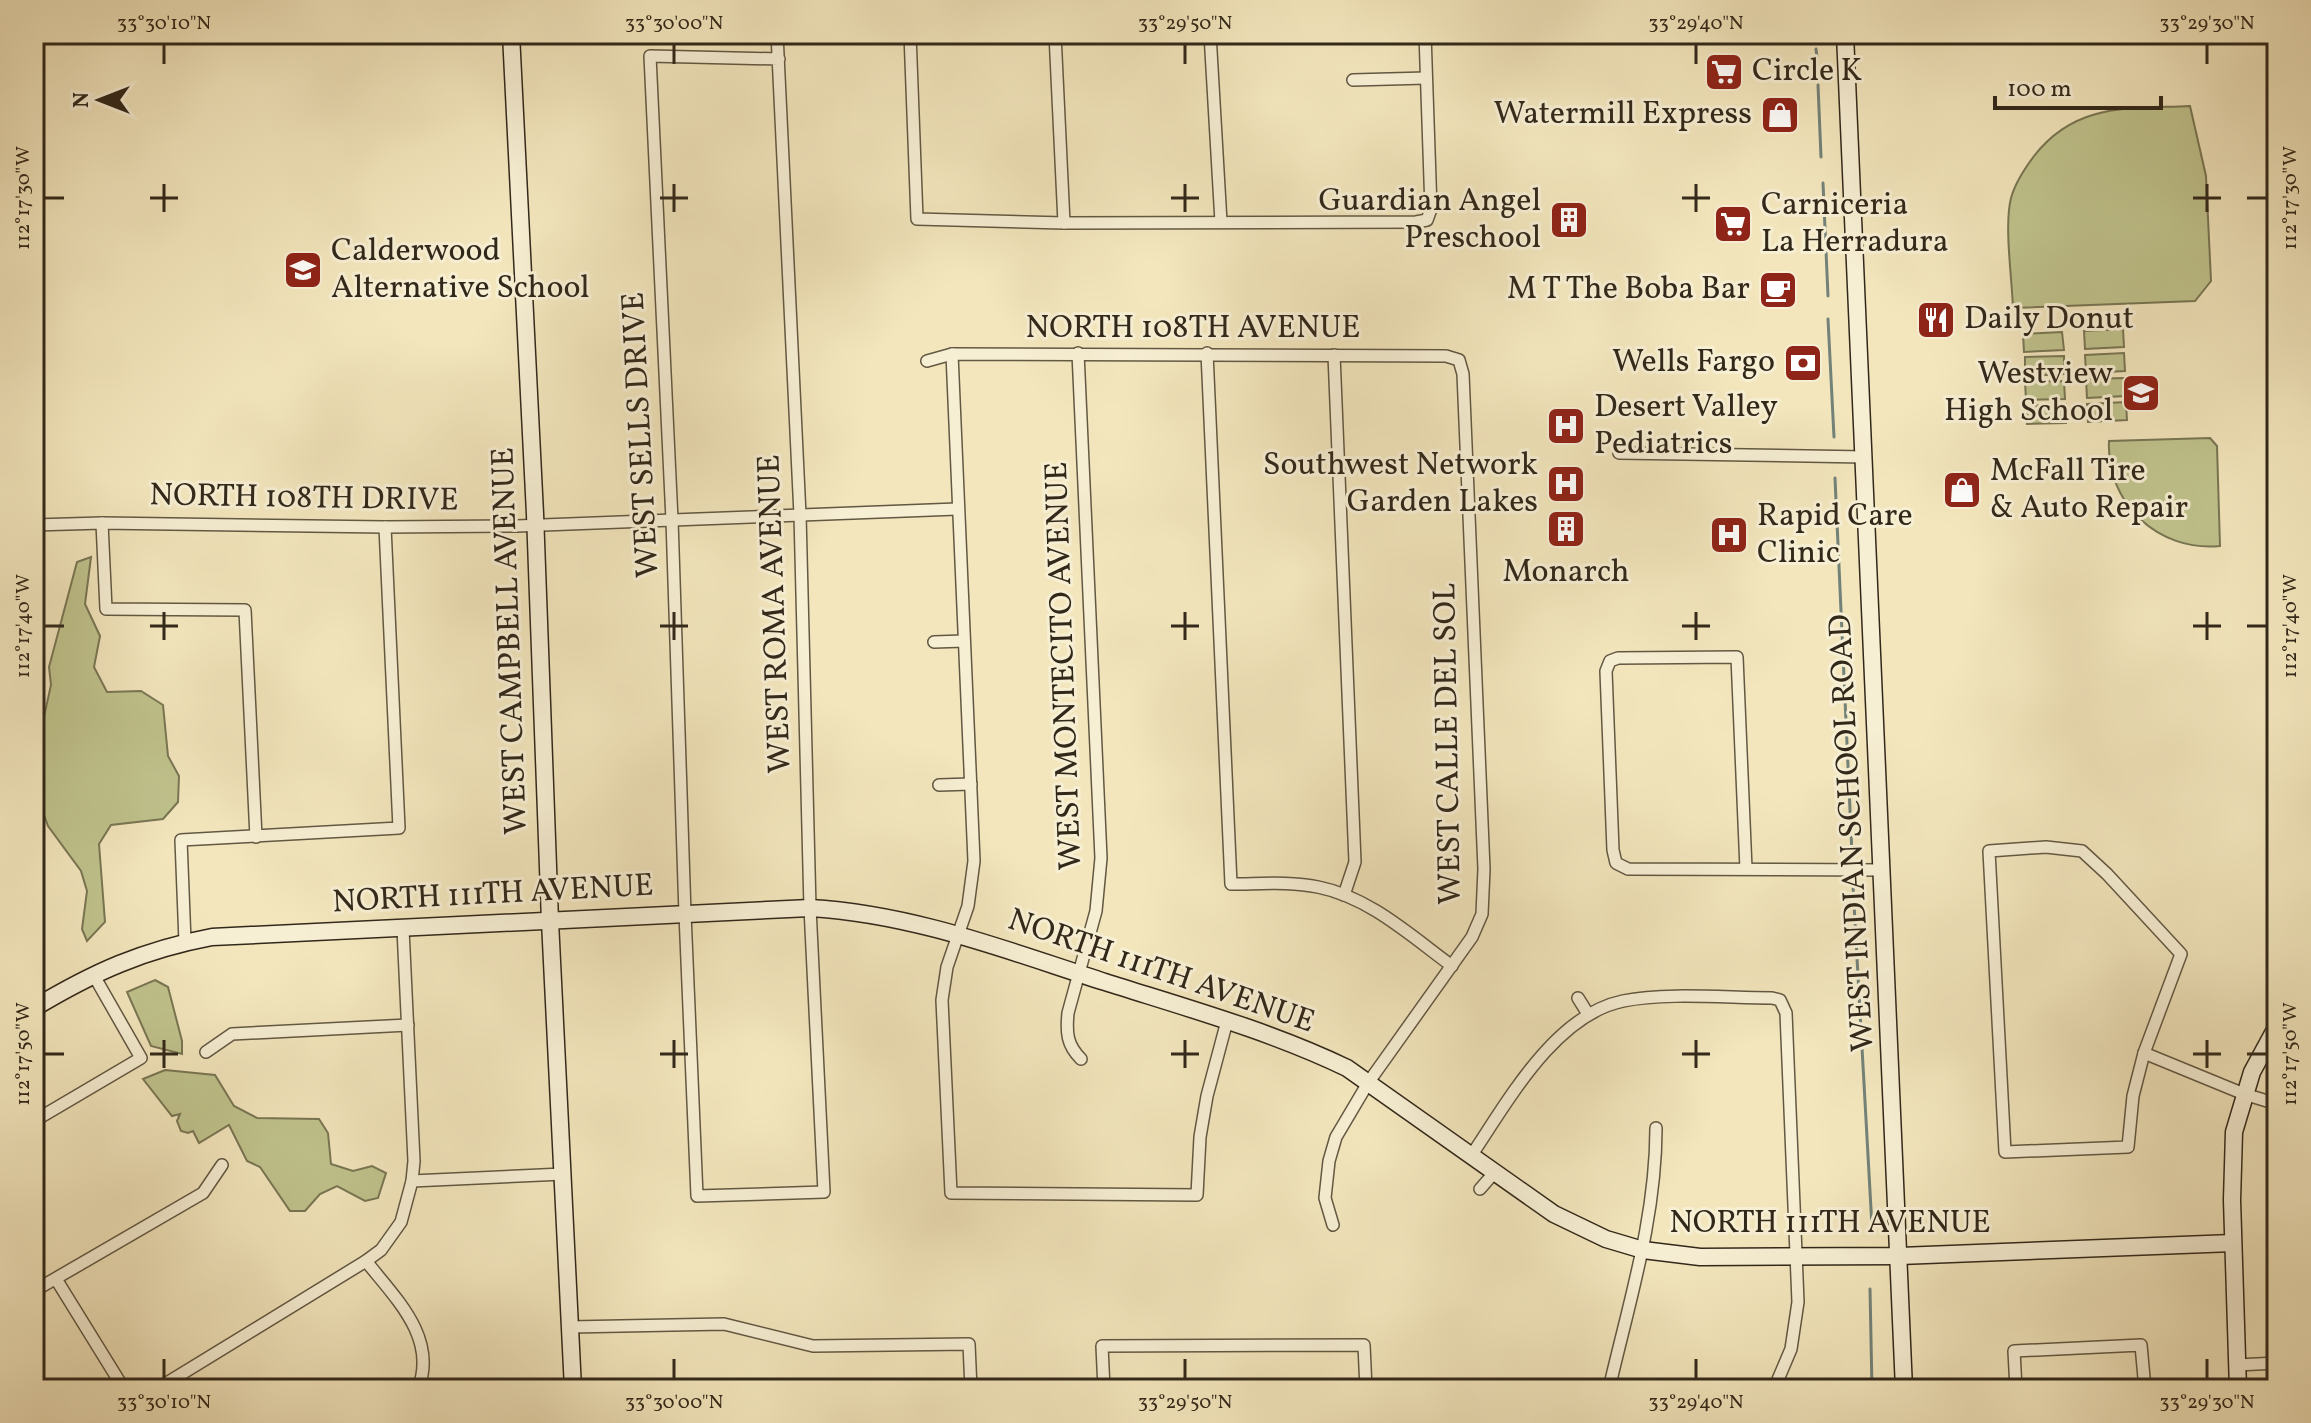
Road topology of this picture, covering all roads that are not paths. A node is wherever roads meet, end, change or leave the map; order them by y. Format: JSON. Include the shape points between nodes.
{"nodes":[{"id":1,"x":511,"y":34,"type":"edge"},
{"id":2,"x":777,"y":34,"type":"edge"},
{"id":3,"x":910,"y":34,"type":"edge"},
{"id":4,"x":1055,"y":34,"type":"edge"},
{"id":5,"x":1210,"y":34,"type":"edge"},
{"id":6,"x":1425,"y":34,"type":"edge"},
{"id":7,"x":1845,"y":34,"type":"edge"},
{"id":8,"x":779,"y":59,"type":"junction"},
{"id":9,"x":1426,"y":78,"type":"junction"},
{"id":10,"x":1353,"y":80,"type":"dead end"},
{"id":11,"x":1221,"y":222,"type":"junction"},
{"id":12,"x":1064,"y":223,"type":"junction"},
{"id":13,"x":1078,"y":353,"type":"junction"},
{"id":14,"x":1207,"y":353,"type":"junction"},
{"id":15,"x":952,"y":354,"type":"junction"},
{"id":16,"x":1334,"y":355,"type":"junction"},
{"id":17,"x":1459,"y":360,"type":"joint"},
{"id":18,"x":927,"y":361,"type":"dead end"},
{"id":19,"x":1619,"y":453,"type":"dead end"},
{"id":20,"x":1865,"y":457,"type":"junction"},
{"id":21,"x":957,"y":509,"type":"junction"},
{"id":22,"x":800,"y":515,"type":"junction"},
{"id":23,"x":672,"y":520,"type":"junction"},
{"id":24,"x":102,"y":523,"type":"junction"},
{"id":25,"x":34,"y":525,"type":"edge"},
{"id":26,"x":535,"y":526,"type":"junction"},
{"id":27,"x":385,"y":527,"type":"junction"},
{"id":28,"x":964,"y":641,"type":"junction"},
{"id":29,"x":934,"y":642,"type":"dead end"},
{"id":30,"x":971,"y":784,"type":"junction"},
{"id":31,"x":939,"y":785,"type":"dead end"},
{"id":32,"x":256,"y":837,"type":"junction"},
{"id":33,"x":1746,"y":869,"type":"junction"},
{"id":34,"x":1883,"y":870,"type":"junction"},
{"id":35,"x":1344,"y":895,"type":"junction"},
{"id":36,"x":810,"y":908,"type":"junction"},
{"id":37,"x":685,"y":914,"type":"junction"},
{"id":38,"x":550,"y":921,"type":"junction"},
{"id":39,"x":403,"y":929,"type":"junction"},
{"id":40,"x":957,"y":934,"type":"junction"},
{"id":41,"x":185,"y":942,"type":"junction"},
{"id":42,"x":1452,"y":966,"type":"junction"},
{"id":43,"x":93,"y":974,"type":"junction"},
{"id":44,"x":1078,"y":974,"type":"junction"},
{"id":45,"x":1578,"y":998,"type":"dead end"},
{"id":46,"x":34,"y":1008,"type":"edge"},
{"id":47,"x":1588,"y":1014,"type":"junction"},
{"id":48,"x":1227,"y":1021,"type":"junction"},
{"id":49,"x":408,"y":1025,"type":"junction"},
{"id":50,"x":2277,"y":1026,"type":"edge"},
{"id":51,"x":206,"y":1052,"type":"dead end"},
{"id":52,"x":2144,"y":1053,"type":"junction"},
{"id":53,"x":1081,"y":1059,"type":"dead end"},
{"id":54,"x":1368,"y":1083,"type":"junction"},
{"id":55,"x":2244,"y":1094,"type":"junction"},
{"id":56,"x":2277,"y":1104,"type":"edge"},
{"id":57,"x":34,"y":1121,"type":"edge"},
{"id":58,"x":1656,"y":1128,"type":"dead end"},
{"id":59,"x":1471,"y":1156,"type":"junction"},
{"id":60,"x":222,"y":1165,"type":"dead end"},
{"id":61,"x":1494,"y":1173,"type":"junction"},
{"id":62,"x":563,"y":1174,"type":"junction"},
{"id":63,"x":412,"y":1181,"type":"junction"},
{"id":64,"x":1480,"y":1189,"type":"dead end"},
{"id":65,"x":697,"y":1196,"type":"joint"},
{"id":66,"x":1333,"y":1225,"type":"dead end"},
{"id":67,"x":2233,"y":1243,"type":"junction"},
{"id":68,"x":1643,"y":1250,"type":"junction"},
{"id":69,"x":1900,"y":1256,"type":"junction"},
{"id":70,"x":1797,"y":1257,"type":"junction"},
{"id":71,"x":366,"y":1261,"type":"junction"},
{"id":72,"x":56,"y":1279,"type":"junction"},
{"id":73,"x":34,"y":1291,"type":"edge"},
{"id":74,"x":570,"y":1327,"type":"junction"},
{"id":75,"x":2277,"y":1363,"type":"edge"},
{"id":76,"x":2237,"y":1365,"type":"junction"},
{"id":77,"x":124,"y":1389,"type":"edge"},
{"id":78,"x":157,"y":1389,"type":"edge"},
{"id":79,"x":418,"y":1389,"type":"edge"},
{"id":80,"x":573,"y":1389,"type":"edge"},
{"id":81,"x":971,"y":1389,"type":"edge"},
{"id":82,"x":1104,"y":1389,"type":"edge"},
{"id":83,"x":1366,"y":1389,"type":"edge"},
{"id":84,"x":1609,"y":1389,"type":"edge"},
{"id":85,"x":1774,"y":1389,"type":"edge"},
{"id":86,"x":1904,"y":1389,"type":"edge"},
{"id":87,"x":2016,"y":1389,"type":"edge"},
{"id":88,"x":2145,"y":1389,"type":"edge"},
{"id":89,"x":2238,"y":1389,"type":"edge"}],
"edges":[{"from":1,"to":26,"type":"street","name":"WEST CAMPBELL AVENUE"},
{"from":2,"to":8,"type":"street","name":"WEST ROMA AVENUE"},
{"from":3,"to":12,"type":"street","via":[[917,219]]},
{"from":4,"to":12,"type":"street"},
{"from":5,"to":11,"type":"street"},
{"from":6,"to":9,"type":"street"},
{"from":7,"to":20,"type":"street","name":"WEST INDIAN SCHOOL ROAD"},
{"from":8,"to":22,"type":"street","name":"WEST ROMA AVENUE"},
{"from":8,"to":23,"type":"street","name":"WEST SELLS DRIVE","via":[[650,56]]},
{"from":9,"to":10,"type":"street"},
{"from":9,"to":11,"type":"street","via":[[1431,209],[1427,220]]},
{"from":11,"to":12,"type":"street"},
{"from":13,"to":14,"type":"street","name":"NORTH 108TH AVENUE"},
{"from":13,"to":15,"type":"street","name":"NORTH 108TH AVENUE"},
{"from":13,"to":44,"type":"street","name":"WEST MONTECITO AVENUE","via":[[1101,858],[1096,911]]},
{"from":14,"to":16,"type":"street","name":"NORTH 108TH AVENUE"},
{"from":14,"to":35,"type":"street","via":[[1231,884],[1314,886]]},
{"from":15,"to":18,"type":"street","name":"NORTH 108TH AVENUE"},
{"from":15,"to":21,"type":"street"},
{"from":16,"to":17,"type":"street","name":"NORTH 108TH AVENUE"},
{"from":16,"to":35,"type":"street","via":[[1355,862]]},
{"from":17,"to":42,"type":"street","name":"WEST CALLE DEL SOL","via":[[1484,894],[1472,937]]},
{"from":19,"to":20,"type":"street"},
{"from":20,"to":34,"type":"street","name":"WEST INDIAN SCHOOL ROAD"},
{"from":21,"to":22,"type":"street","name":"NORTH 108TH DRIVE"},
{"from":21,"to":28,"type":"street"},
{"from":22,"to":23,"type":"street","name":"NORTH 108TH DRIVE"},
{"from":22,"to":36,"type":"street","name":"WEST ROMA AVENUE"},
{"from":23,"to":26,"type":"street","name":"NORTH 108TH DRIVE"},
{"from":23,"to":37,"type":"street","name":"WEST SELLS DRIVE"},
{"from":24,"to":25,"type":"street","name":"NORTH 108TH DRIVE"},
{"from":24,"to":27,"type":"street","name":"NORTH 108TH DRIVE"},
{"from":24,"to":32,"type":"street","via":[[106,609],[245,610]]},
{"from":26,"to":27,"type":"street","name":"NORTH 108TH DRIVE"},
{"from":26,"to":38,"type":"street","name":"WEST CAMPBELL AVENUE"},
{"from":27,"to":32,"type":"street","via":[[399,828]]},
{"from":28,"to":29,"type":"street"},
{"from":28,"to":30,"type":"street"},
{"from":30,"to":31,"type":"street"},
{"from":30,"to":40,"type":"street","via":[[974,861],[968,906]]},
{"from":32,"to":41,"type":"street","via":[[181,840]]},
{"from":33,"to":33,"type":"street","via":[[1737,657],[1610,661],[1606,671],[1616,863],[1628,869]]},
{"from":33,"to":34,"type":"street"},
{"from":34,"to":69,"type":"street","name":"WEST INDIAN SCHOOL ROAD"},
{"from":35,"to":42,"type":"street"},
{"from":36,"to":37,"type":"street","name":"NORTH 111TH AVENUE"},
{"from":36,"to":40,"type":"street","name":"NORTH 111TH AVENUE","via":[[859,911]]},
{"from":36,"to":65,"type":"street","name":"WEST ROMA AVENUE","via":[[824,1192]]},
{"from":37,"to":38,"type":"street","name":"NORTH 111TH AVENUE"},
{"from":37,"to":65,"type":"street","name":"WEST SELLS DRIVE"},
{"from":38,"to":39,"type":"street","name":"NORTH 111TH AVENUE"},
{"from":38,"to":62,"type":"street","name":"WEST CAMPBELL AVENUE"},
{"from":39,"to":41,"type":"street","name":"NORTH 111TH AVENUE"},
{"from":39,"to":49,"type":"street"},
{"from":40,"to":44,"type":"street","name":"NORTH 111TH AVENUE"},
{"from":40,"to":48,"type":"street","via":[[942,1000],[951,1193],[1197,1195],[1203,1115]]},
{"from":41,"to":43,"type":"street","name":"NORTH 111TH AVENUE"},
{"from":42,"to":54,"type":"street","name":"WEST CALLE DEL SOL"},
{"from":43,"to":46,"type":"street","name":"NORTH 111TH AVENUE"},
{"from":43,"to":57,"type":"street","via":[[141,1058]]},
{"from":44,"to":48,"type":"street","name":"NORTH 111TH AVENUE"},
{"from":44,"to":53,"type":"street","name":"WEST MONTECITO AVENUE","via":[[1066,1030],[1070,1048]]},
{"from":45,"to":47,"type":"street"},
{"from":47,"to":59,"type":"street","via":[[1545,1053]]},
{"from":47,"to":70,"type":"street","via":[[1643,998],[1780,1000],[1786,1013]]},
{"from":48,"to":54,"type":"street","name":"NORTH 111TH AVENUE","via":[[1319,1054]]},
{"from":49,"to":51,"type":"street","via":[[232,1034]]},
{"from":49,"to":63,"type":"street"},
{"from":50,"to":55,"type":"street"},
{"from":52,"to":52,"type":"street","via":[[2128,1147],[2005,1152],[1989,851],[2082,851],[2181,954]]},
{"from":52,"to":55,"type":"street"},
{"from":54,"to":59,"type":"street","name":"NORTH 111TH AVENUE"},
{"from":54,"to":66,"type":"street","name":"WEST CALLE DEL SOL","via":[[1336,1137],[1329,1161],[1325,1198]]},
{"from":55,"to":56,"type":"street"},
{"from":55,"to":67,"type":"street","via":[[2233,1148]]},
{"from":58,"to":68,"type":"street","via":[[1655,1182]]},
{"from":59,"to":61,"type":"street","name":"NORTH 111TH AVENUE"},
{"from":60,"to":72,"type":"street","via":[[203,1193]]},
{"from":61,"to":64,"type":"street"},
{"from":61,"to":68,"type":"street","name":"NORTH 111TH AVENUE","via":[[1573,1224]]},
{"from":62,"to":63,"type":"street"},
{"from":62,"to":74,"type":"street","name":"WEST CAMPBELL AVENUE"},
{"from":63,"to":71,"type":"street","via":[[401,1222]]},
{"from":67,"to":69,"type":"street","name":"NORTH 111TH AVENUE"},
{"from":67,"to":76,"type":"street"},
{"from":68,"to":70,"type":"street","name":"NORTH 111TH AVENUE"},
{"from":68,"to":84,"type":"street"},
{"from":69,"to":70,"type":"street","name":"NORTH 111TH AVENUE"},
{"from":69,"to":86,"type":"street","name":"WEST INDIAN SCHOOL ROAD"},
{"from":70,"to":85,"type":"street","via":[[1794,1334]]},
{"from":71,"to":78,"type":"street"},
{"from":71,"to":79,"type":"street","via":[[416,1326],[424,1363]]},
{"from":72,"to":73,"type":"street"},
{"from":72,"to":77,"type":"street"},
{"from":74,"to":80,"type":"street","name":"WEST CAMPBELL AVENUE"},
{"from":74,"to":81,"type":"street","via":[[724,1324],[813,1346],[969,1344]]},
{"from":75,"to":76,"type":"street"},
{"from":76,"to":89,"type":"street"},
{"from":82,"to":83,"type":"street","via":[[1102,1346],[1364,1345]]},
{"from":87,"to":88,"type":"street","via":[[2014,1351],[2141,1345]]}]}
